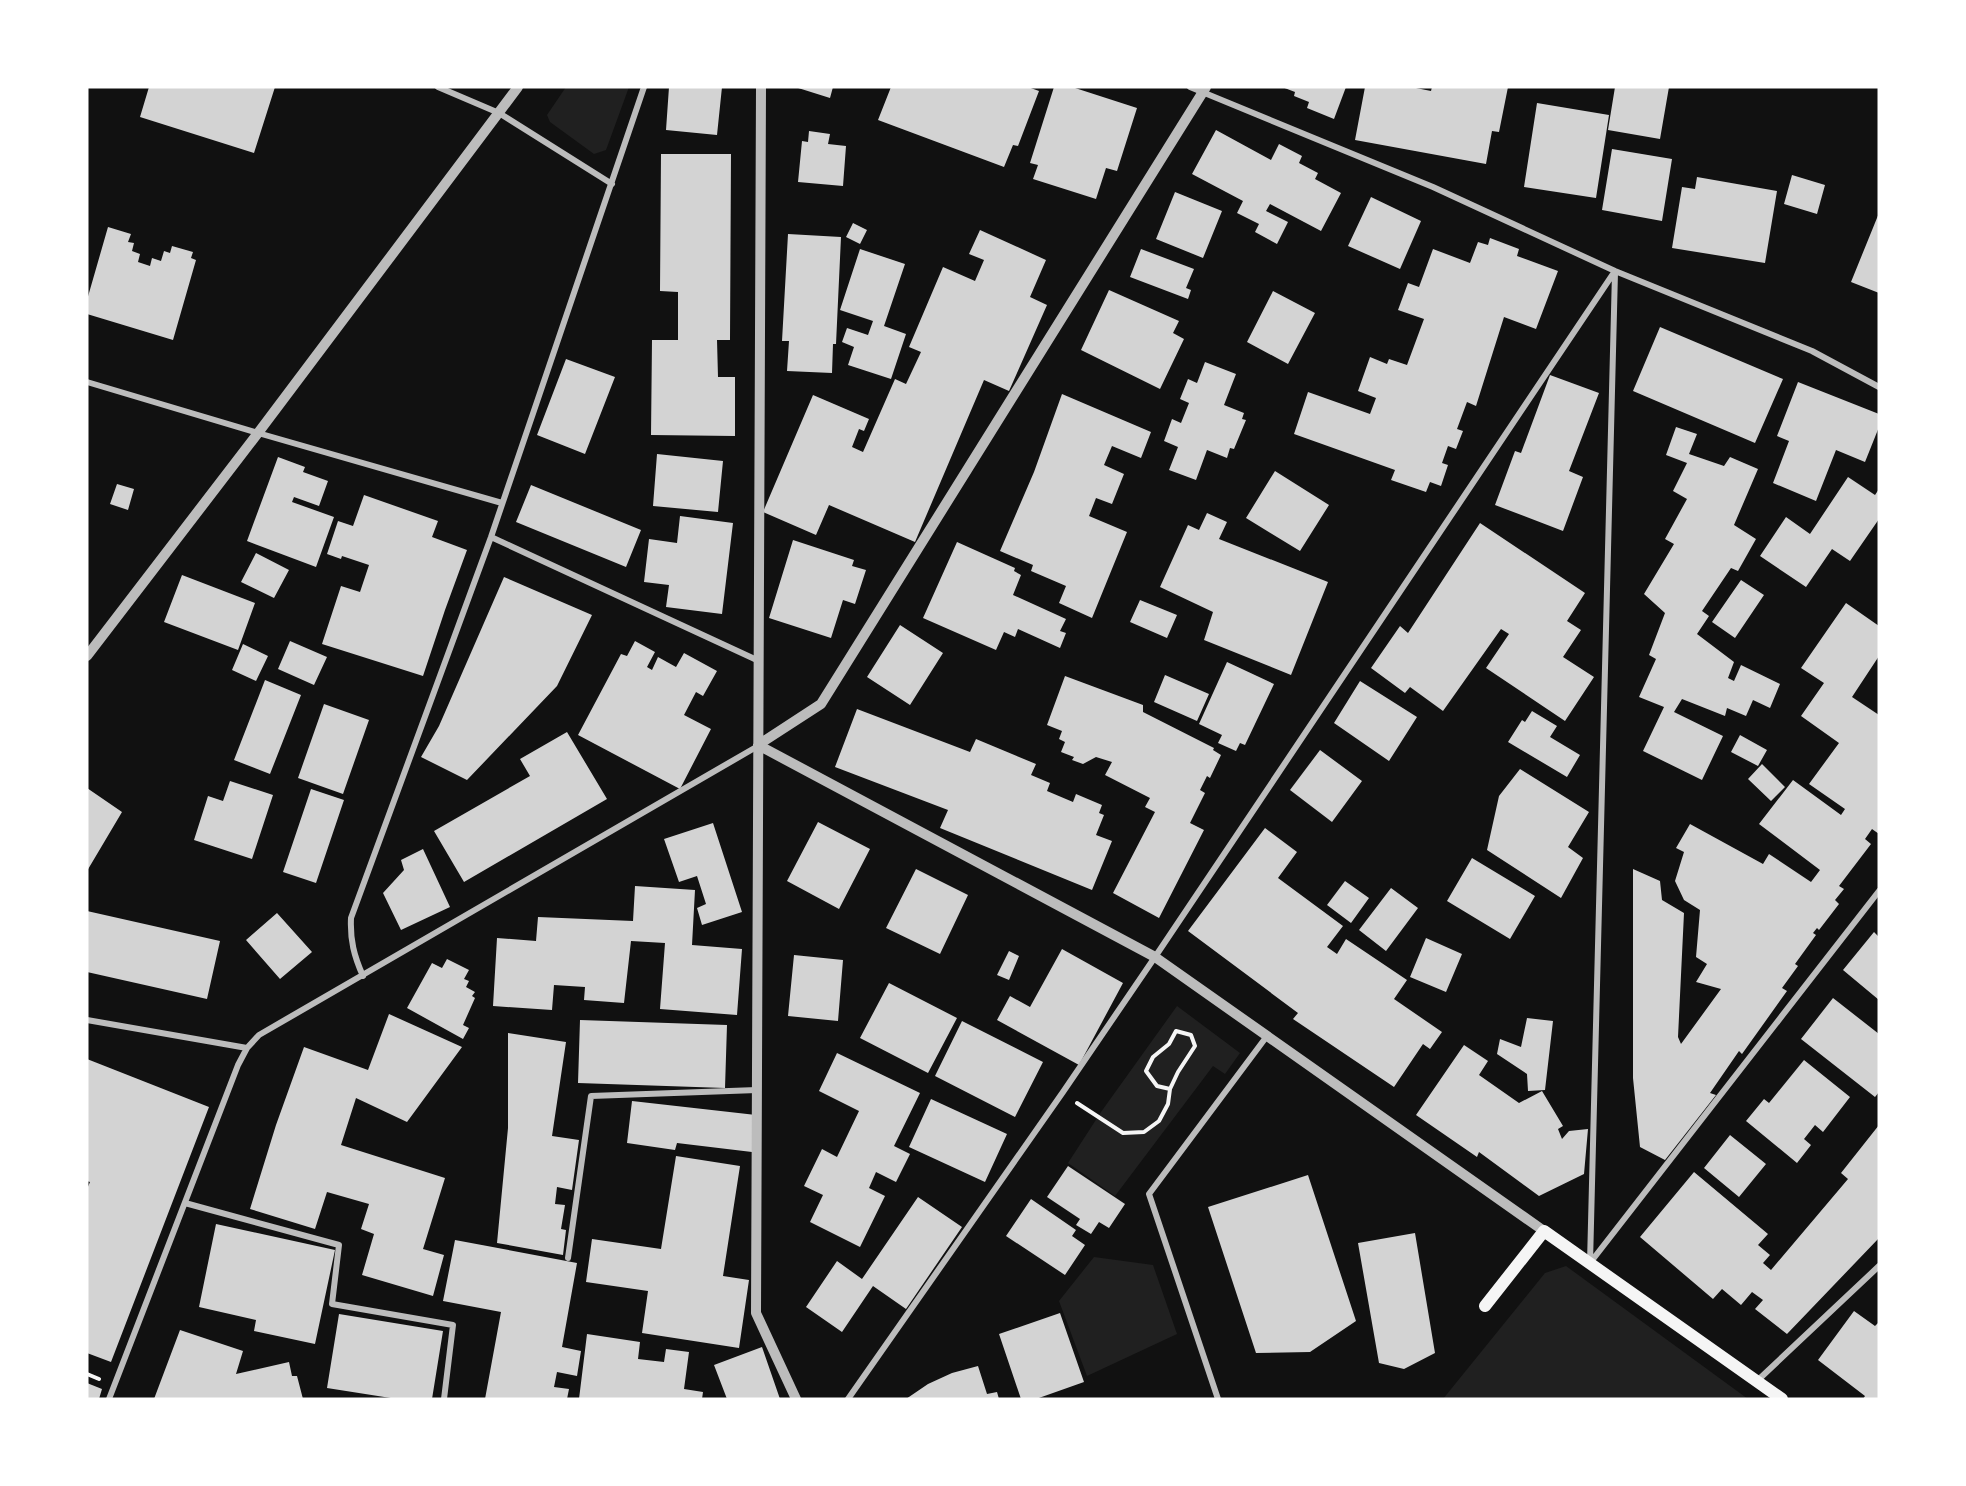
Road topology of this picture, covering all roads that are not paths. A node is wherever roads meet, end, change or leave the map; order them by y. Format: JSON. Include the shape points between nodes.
{"nodes":[{"id":1,"x":438,"y":87,"type":"edge"},
{"id":2,"x":518,"y":87,"type":"edge"},
{"id":3,"x":644,"y":87,"type":"edge"},
{"id":4,"x":761,"y":87,"type":"edge"},
{"id":5,"x":1190,"y":87,"type":"edge"},
{"id":6,"x":1205,"y":90,"type":"edge"},
{"id":7,"x":498,"y":113,"type":"junction"},
{"id":8,"x":612,"y":184,"type":"junction"},
{"id":9,"x":1615,"y":271,"type":"junction"},
{"id":10,"x":87,"y":382,"type":"edge"},
{"id":11,"x":1879,"y":387,"type":"edge"},
{"id":12,"x":258,"y":433,"type":"junction"},
{"id":13,"x":501,"y":503,"type":"junction"},
{"id":14,"x":491,"y":537,"type":"junction"},
{"id":15,"x":87,"y":656,"type":"edge"},
{"id":16,"x":759,"y":661,"type":"junction"},
{"id":17,"x":758,"y":745,"type":"junction"},
{"id":18,"x":1879,"y":891,"type":"edge"},
{"id":19,"x":1155,"y":957,"type":"junction"},
{"id":20,"x":363,"y":976,"type":"junction"},
{"id":21,"x":87,"y":1020,"type":"edge"},
{"id":22,"x":1267,"y":1036,"type":"junction"},
{"id":23,"x":248,"y":1048,"type":"junction"},
{"id":24,"x":757,"y":1090,"type":"junction"},
{"id":25,"x":185,"y":1203,"type":"junction"},
{"id":26,"x":1544,"y":1231,"type":"junction"},
{"id":27,"x":568,"y":1258,"type":"dead end"},
{"id":28,"x":1590,"y":1264,"type":"junction"},
{"id":29,"x":1879,"y":1266,"type":"edge"},
{"id":30,"x":1485,"y":1306,"type":"dead end"},
{"id":31,"x":1756,"y":1381,"type":"junction"},
{"id":32,"x":109,"y":1399,"type":"edge"},
{"id":33,"x":444,"y":1399,"type":"edge"},
{"id":34,"x":796,"y":1399,"type":"edge"},
{"id":35,"x":848,"y":1399,"type":"edge"},
{"id":36,"x":1218,"y":1399,"type":"edge"},
{"id":37,"x":1782,"y":1399,"type":"edge"}],
"edges":[{"from":1,"to":7,"type":"street"},
{"from":2,"to":7,"type":"street"},
{"from":3,"to":8,"type":"street"},
{"from":4,"to":16,"type":"street"},
{"from":5,"to":6,"type":"street"},
{"from":6,"to":9,"type":"street","via":[[1433,187]]},
{"from":6,"to":17,"type":"street","via":[[821,704]]},
{"from":7,"to":8,"type":"street"},
{"from":7,"to":12,"type":"street"},
{"from":8,"to":13,"type":"street"},
{"from":9,"to":11,"type":"street","via":[[1812,351]]},
{"from":9,"to":19,"type":"street"},
{"from":9,"to":28,"type":"street"},
{"from":10,"to":12,"type":"street"},
{"from":12,"to":13,"type":"street"},
{"from":12,"to":15,"type":"street"},
{"from":13,"to":14,"type":"street"},
{"from":14,"to":16,"type":"street"},
{"from":14,"to":20,"type":"street","via":[[351,918],[350,939]]},
{"from":16,"to":17,"type":"street"},
{"from":17,"to":19,"type":"street"},
{"from":17,"to":20,"type":"street"},
{"from":17,"to":24,"type":"street"},
{"from":18,"to":28,"type":"street"},
{"from":19,"to":22,"type":"street"},
{"from":19,"to":35,"type":"street"},
{"from":20,"to":23,"type":"street","via":[[259,1035]]},
{"from":21,"to":23,"type":"street"},
{"from":22,"to":26,"type":"street"},
{"from":22,"to":36,"type":"street","via":[[1149,1194]]},
{"from":23,"to":25,"type":"street"},
{"from":24,"to":27,"type":"street","via":[[591,1096]]},
{"from":24,"to":34,"type":"street","via":[[756,1313]]},
{"from":25,"to":32,"type":"street"},
{"from":25,"to":33,"type":"street","via":[[339,1245],[332,1304],[453,1325]]},
{"from":26,"to":28,"type":"main road"},
{"from":26,"to":30,"type":"main road"},
{"from":28,"to":31,"type":"main road"},
{"from":29,"to":31,"type":"street"},
{"from":31,"to":37,"type":"main road"}]}
